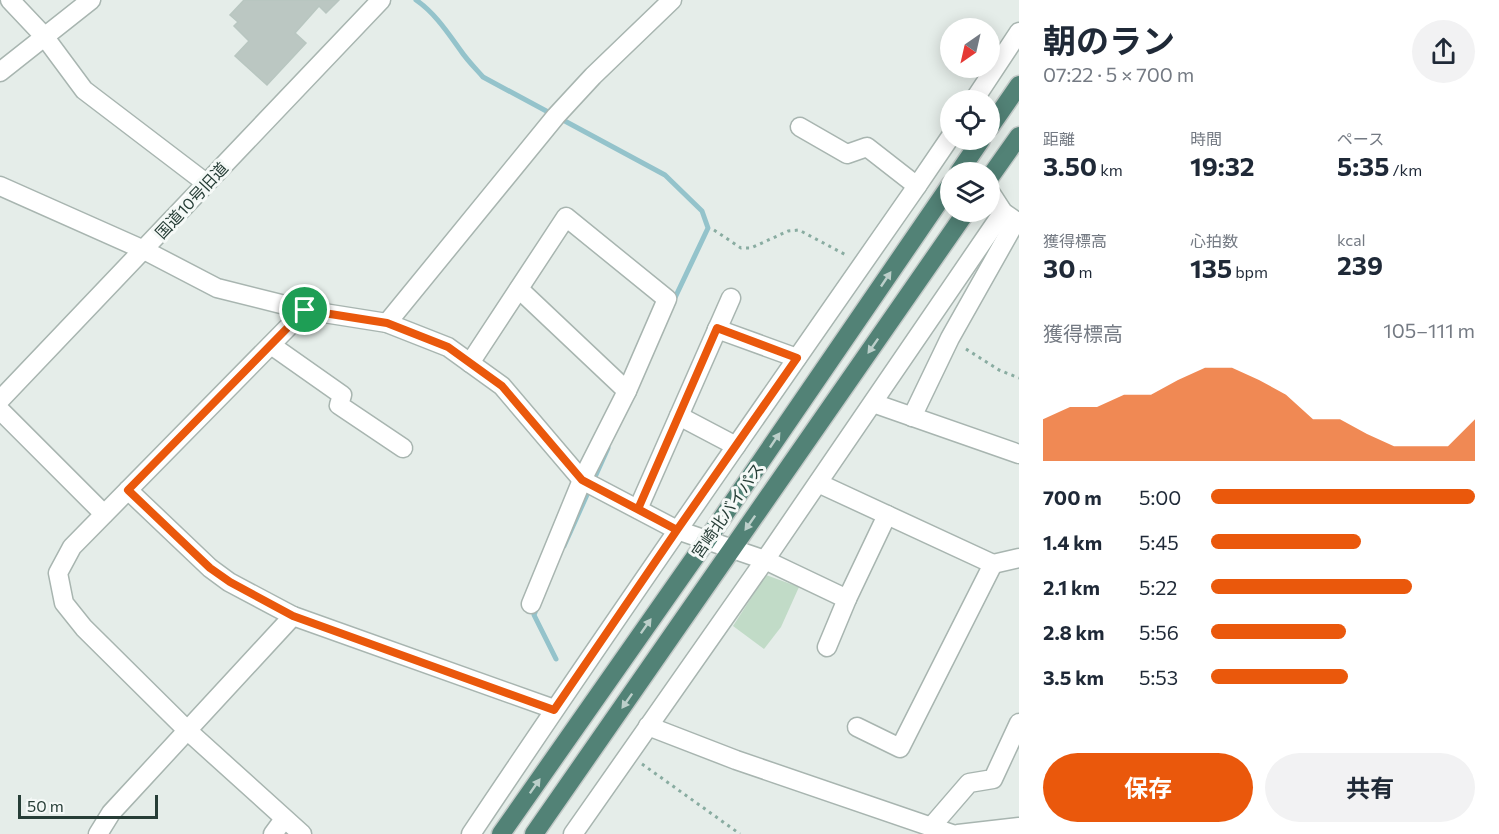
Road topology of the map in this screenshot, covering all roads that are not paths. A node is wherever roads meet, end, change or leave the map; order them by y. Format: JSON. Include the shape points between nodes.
{"nodes":[{"id":1,"x":10,"y":0,"type":"edge"},
{"id":2,"x":91,"y":0,"type":"edge"},
{"id":3,"x":381,"y":0,"type":"edge"},
{"id":4,"x":672,"y":0,"type":"edge"},
{"id":5,"x":1019,"y":33,"type":"edge"},
{"id":6,"x":44,"y":36,"type":"junction"},
{"id":7,"x":0,"y":72,"type":"edge"},
{"id":8,"x":1019,"y":85,"type":"edge"},
{"id":9,"x":981,"y":90,"type":"edge"},
{"id":10,"x":1000,"y":113,"type":"edge"},
{"id":11,"x":800,"y":127,"type":"dead end"},
{"id":12,"x":1019,"y":136,"type":"edge"},
{"id":13,"x":941,"y":150,"type":"edge"},
{"id":14,"x":1000,"y":163,"type":"edge"},
{"id":15,"x":206,"y":183,"type":"junction"},
{"id":16,"x":0,"y":186,"type":"edge"},
{"id":17,"x":917,"y":186,"type":"junction"},
{"id":18,"x":940,"y":200,"type":"edge"},
{"id":19,"x":1000,"y":204,"type":"edge"},
{"id":20,"x":1012,"y":219,"type":"edge"},
{"id":21,"x":959,"y":222,"type":"edge"},
{"id":22,"x":144,"y":250,"type":"junction"},
{"id":23,"x":519,"y":289,"type":"junction"},
{"id":24,"x":731,"y":298,"type":"dead end"},
{"id":25,"x":305,"y":310,"type":"junction"},
{"id":26,"x":387,"y":323,"type":"junction"},
{"id":27,"x":717,"y":328,"type":"junction"},
{"id":28,"x":271,"y":345,"type":"junction"},
{"id":29,"x":797,"y":358,"type":"junction"},
{"id":30,"x":470,"y":363,"type":"junction"},
{"id":31,"x":627,"y":391,"type":"junction"},
{"id":32,"x":0,"y":400,"type":"edge"},
{"id":33,"x":873,"y":403,"type":"junction"},
{"id":34,"x":0,"y":410,"type":"edge"},
{"id":35,"x":678,"y":416,"type":"junction"},
{"id":36,"x":912,"y":417,"type":"junction"},
{"id":37,"x":736,"y":446,"type":"junction"},
{"id":38,"x":404,"y":448,"type":"dead end"},
{"id":39,"x":1019,"y":454,"type":"edge"},
{"id":40,"x":589,"y":483,"type":"junction"},
{"id":41,"x":818,"y":483,"type":"junction"},
{"id":42,"x":128,"y":490,"type":"junction"},
{"id":43,"x":638,"y":509,"type":"junction"},
{"id":44,"x":104,"y":514,"type":"junction"},
{"id":45,"x":887,"y":515,"type":"junction"},
{"id":46,"x":677,"y":530,"type":"junction"},
{"id":47,"x":707,"y":540,"type":"junction"},
{"id":48,"x":732,"y":549,"type":"junction"},
{"id":49,"x":1019,"y":558,"type":"edge"},
{"id":50,"x":765,"y":560,"type":"junction"},
{"id":51,"x":993,"y":564,"type":"junction"},
{"id":52,"x":846,"y":598,"type":"junction"},
{"id":53,"x":531,"y":604,"type":"dead end"},
{"id":54,"x":293,"y":616,"type":"junction"},
{"id":55,"x":827,"y":647,"type":"dead end"},
{"id":56,"x":554,"y":710,"type":"junction"},
{"id":57,"x":1019,"y":723,"type":"edge"},
{"id":58,"x":648,"y":726,"type":"junction"},
{"id":59,"x":857,"y":727,"type":"dead end"},
{"id":60,"x":188,"y":731,"type":"junction"},
{"id":61,"x":284,"y":819,"type":"junction"},
{"id":62,"x":1017,"y":824,"type":"edge"},
{"id":63,"x":931,"y":827,"type":"junction"},
{"id":64,"x":98,"y":834,"type":"edge"},
{"id":65,"x":273,"y":834,"type":"edge"},
{"id":66,"x":302,"y":834,"type":"edge"},
{"id":67,"x":471,"y":834,"type":"edge"},
{"id":68,"x":501,"y":834,"type":"edge"},
{"id":69,"x":534,"y":834,"type":"edge"},
{"id":70,"x":573,"y":834,"type":"edge"},
{"id":71,"x":952,"y":834,"type":"edge"},
{"id":72,"x":958,"y":834,"type":"edge"}],
"edges":[{"from":1,"to":6,"type":"street"},
{"from":2,"to":6,"type":"street"},
{"from":3,"to":15,"type":"street","name":"国道10号旧道"},
{"from":4,"to":26,"type":"street","via":[[547,126]]},
{"from":5,"to":9,"type":"street"},
{"from":6,"to":7,"type":"street"},
{"from":6,"to":15,"type":"street","via":[[84,90]]},
{"from":8,"to":10,"type":"highway"},
{"from":11,"to":17,"type":"street","via":[[848,154],[867,147]]},
{"from":12,"to":14,"type":"highway"},
{"from":13,"to":17,"type":"street"},
{"from":15,"to":22,"type":"street","name":"国道10号旧道"},
{"from":16,"to":22,"type":"street"},
{"from":17,"to":29,"type":"street"},
{"from":47,"to":18,"type":"highway","name":"宮崎北バイパス","one_way":true},
{"from":19,"to":20,"type":"street"},
{"from":20,"to":33,"type":"street"},
{"from":20,"to":36,"type":"street"},
{"from":21,"to":48,"type":"highway","name":"宮崎北バイパス","one_way":true},
{"from":22,"to":25,"type":"street","via":[[217,288]]},
{"from":22,"to":32,"type":"street","name":"国道10号旧道"},
{"from":23,"to":30,"type":"street"},
{"from":23,"to":31,"type":"street"},
{"from":23,"to":31,"type":"street","via":[[566,218],[667,299]]},
{"from":24,"to":27,"type":"street"},
{"from":25,"to":26,"type":"street"},
{"from":25,"to":28,"type":"street"},
{"from":26,"to":30,"type":"street","via":[[448,347]]},
{"from":27,"to":29,"type":"street"},
{"from":27,"to":35,"type":"street"},
{"from":28,"to":38,"type":"street","via":[[342,395],[339,405]]},
{"from":28,"to":42,"type":"street"},
{"from":29,"to":37,"type":"street"},
{"from":30,"to":40,"type":"street","via":[[502,386]]},
{"from":31,"to":40,"type":"street"},
{"from":33,"to":36,"type":"street"},
{"from":33,"to":41,"type":"street"},
{"from":34,"to":44,"type":"street"},
{"from":35,"to":37,"type":"street"},
{"from":35,"to":43,"type":"street"},
{"from":36,"to":39,"type":"street"},
{"from":37,"to":46,"type":"street"},
{"from":40,"to":43,"type":"street"},
{"from":40,"to":53,"type":"street"},
{"from":41,"to":45,"type":"street"},
{"from":41,"to":50,"type":"street"},
{"from":42,"to":44,"type":"street"},
{"from":42,"to":54,"type":"street","via":[[210,568]]},
{"from":43,"to":46,"type":"street"},
{"from":44,"to":60,"type":"street","via":[[72,547],[58,573],[64,603],[84,628]]},
{"from":45,"to":51,"type":"street"},
{"from":45,"to":52,"type":"street"},
{"from":46,"to":47,"type":"street"},
{"from":46,"to":56,"type":"street"},
{"from":47,"to":48,"type":"street"},
{"from":68,"to":47,"type":"highway","name":"宮崎北バイパス","one_way":true},
{"from":48,"to":50,"type":"street"},
{"from":48,"to":69,"type":"highway","name":"宮崎北バイパス","one_way":true},
{"from":49,"to":51,"type":"street"},
{"from":50,"to":52,"type":"street"},
{"from":50,"to":58,"type":"street"},
{"from":51,"to":59,"type":"street","via":[[900,748]]},
{"from":52,"to":55,"type":"street"},
{"from":54,"to":56,"type":"street"},
{"from":54,"to":60,"type":"street"},
{"from":56,"to":67,"type":"street"},
{"from":57,"to":63,"type":"street","via":[[993,779],[969,783]]},
{"from":58,"to":63,"type":"street"},
{"from":58,"to":70,"type":"street"},
{"from":60,"to":61,"type":"street"},
{"from":60,"to":64,"type":"street","via":[[111,813]]},
{"from":61,"to":65,"type":"street"},
{"from":61,"to":66,"type":"street"},
{"from":62,"to":72,"type":"street"},
{"from":63,"to":71,"type":"street"}]}
